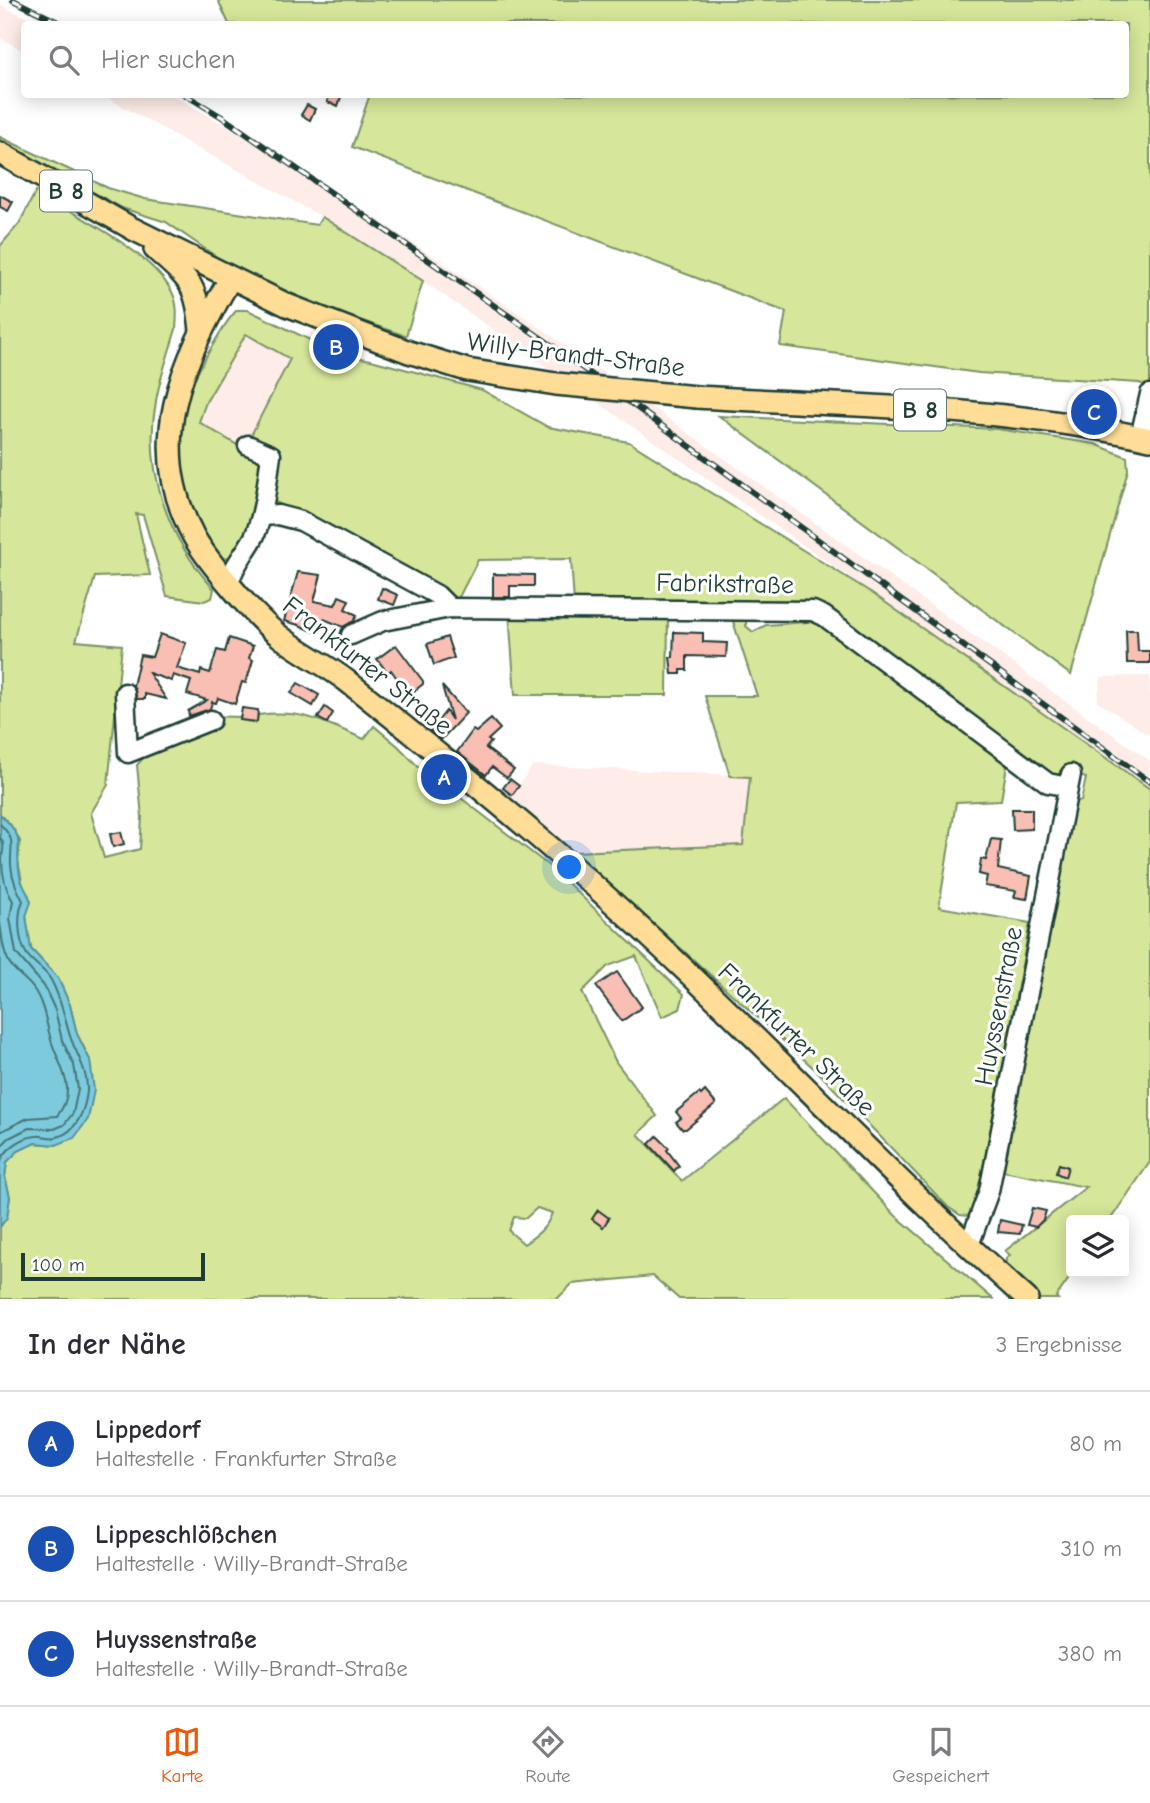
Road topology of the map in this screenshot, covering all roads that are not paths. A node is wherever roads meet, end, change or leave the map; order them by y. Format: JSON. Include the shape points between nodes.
{"nodes":[{"id":1,"x":0,"y":153,"type":"edge"},
{"id":2,"x":133,"y":229,"type":"junction"},
{"id":3,"x":230,"y":279,"type":"junction"},
{"id":4,"x":201,"y":331,"type":"junction"},
{"id":5,"x":1150,"y":394,"type":"edge"},
{"id":6,"x":1145,"y":438,"type":"edge"},
{"id":7,"x":248,"y":444,"type":"dead end"},
{"id":8,"x":262,"y":516,"type":"junction"},
{"id":9,"x":229,"y":583,"type":"junction"},
{"id":10,"x":450,"y":608,"type":"junction"},
{"id":11,"x":351,"y":635,"type":"dead end"},
{"id":12,"x":125,"y":693,"type":"dead end"},
{"id":13,"x":211,"y":720,"type":"dead end"},
{"id":14,"x":1069,"y":780,"type":"joint"},
{"id":15,"x":969,"y":1245,"type":"junction"},
{"id":16,"x":1027,"y":1299,"type":"edge"}],
"edges":[{"from":1,"to":2,"type":"main road","name":"Willy-Brandt-Straße","number":"B 8"},
{"from":2,"to":3,"type":"main road","name":"Willy-Brandt-Straße","number":"B 8"},
{"from":2,"to":4,"type":"main road","via":[[193,287]]},
{"from":3,"to":4,"type":"main road","name":"Frankfurter Straße"},
{"from":3,"to":6,"type":"main road","name":"Willy-Brandt-Straße","number":"B 8","bridge":true,"via":[[409,352],[467,370],[556,384],[697,397],[982,412]]},
{"from":4,"to":9,"type":"main road","name":"Frankfurter Straße","via":[[173,410],[169,430],[172,472],[194,537]]},
{"from":5,"to":6,"type":"street"},
{"from":7,"to":8,"type":"street","via":[[271,455]]},
{"from":8,"to":9,"type":"street","via":[[253,539],[232,568]]},
{"from":8,"to":10,"type":"street","via":[[301,521],[438,595]]},
{"from":9,"to":15,"type":"main road","name":"Frankfurter Straße","via":[[276,634],[348,682],[627,914]]},
{"from":10,"to":11,"type":"street","name":"Fabrikstraße","via":[[383,621]]},
{"from":10,"to":14,"type":"street","name":"Fabrikstraße","via":[[813,611],[1048,783]]},
{"from":12,"to":13,"type":"street","via":[[128,753]]},
{"from":14,"to":15,"type":"street","name":"Huyssenstraße","via":[[989,1191]]},
{"from":15,"to":16,"type":"main road","name":"Frankfurter Straße"}]}
